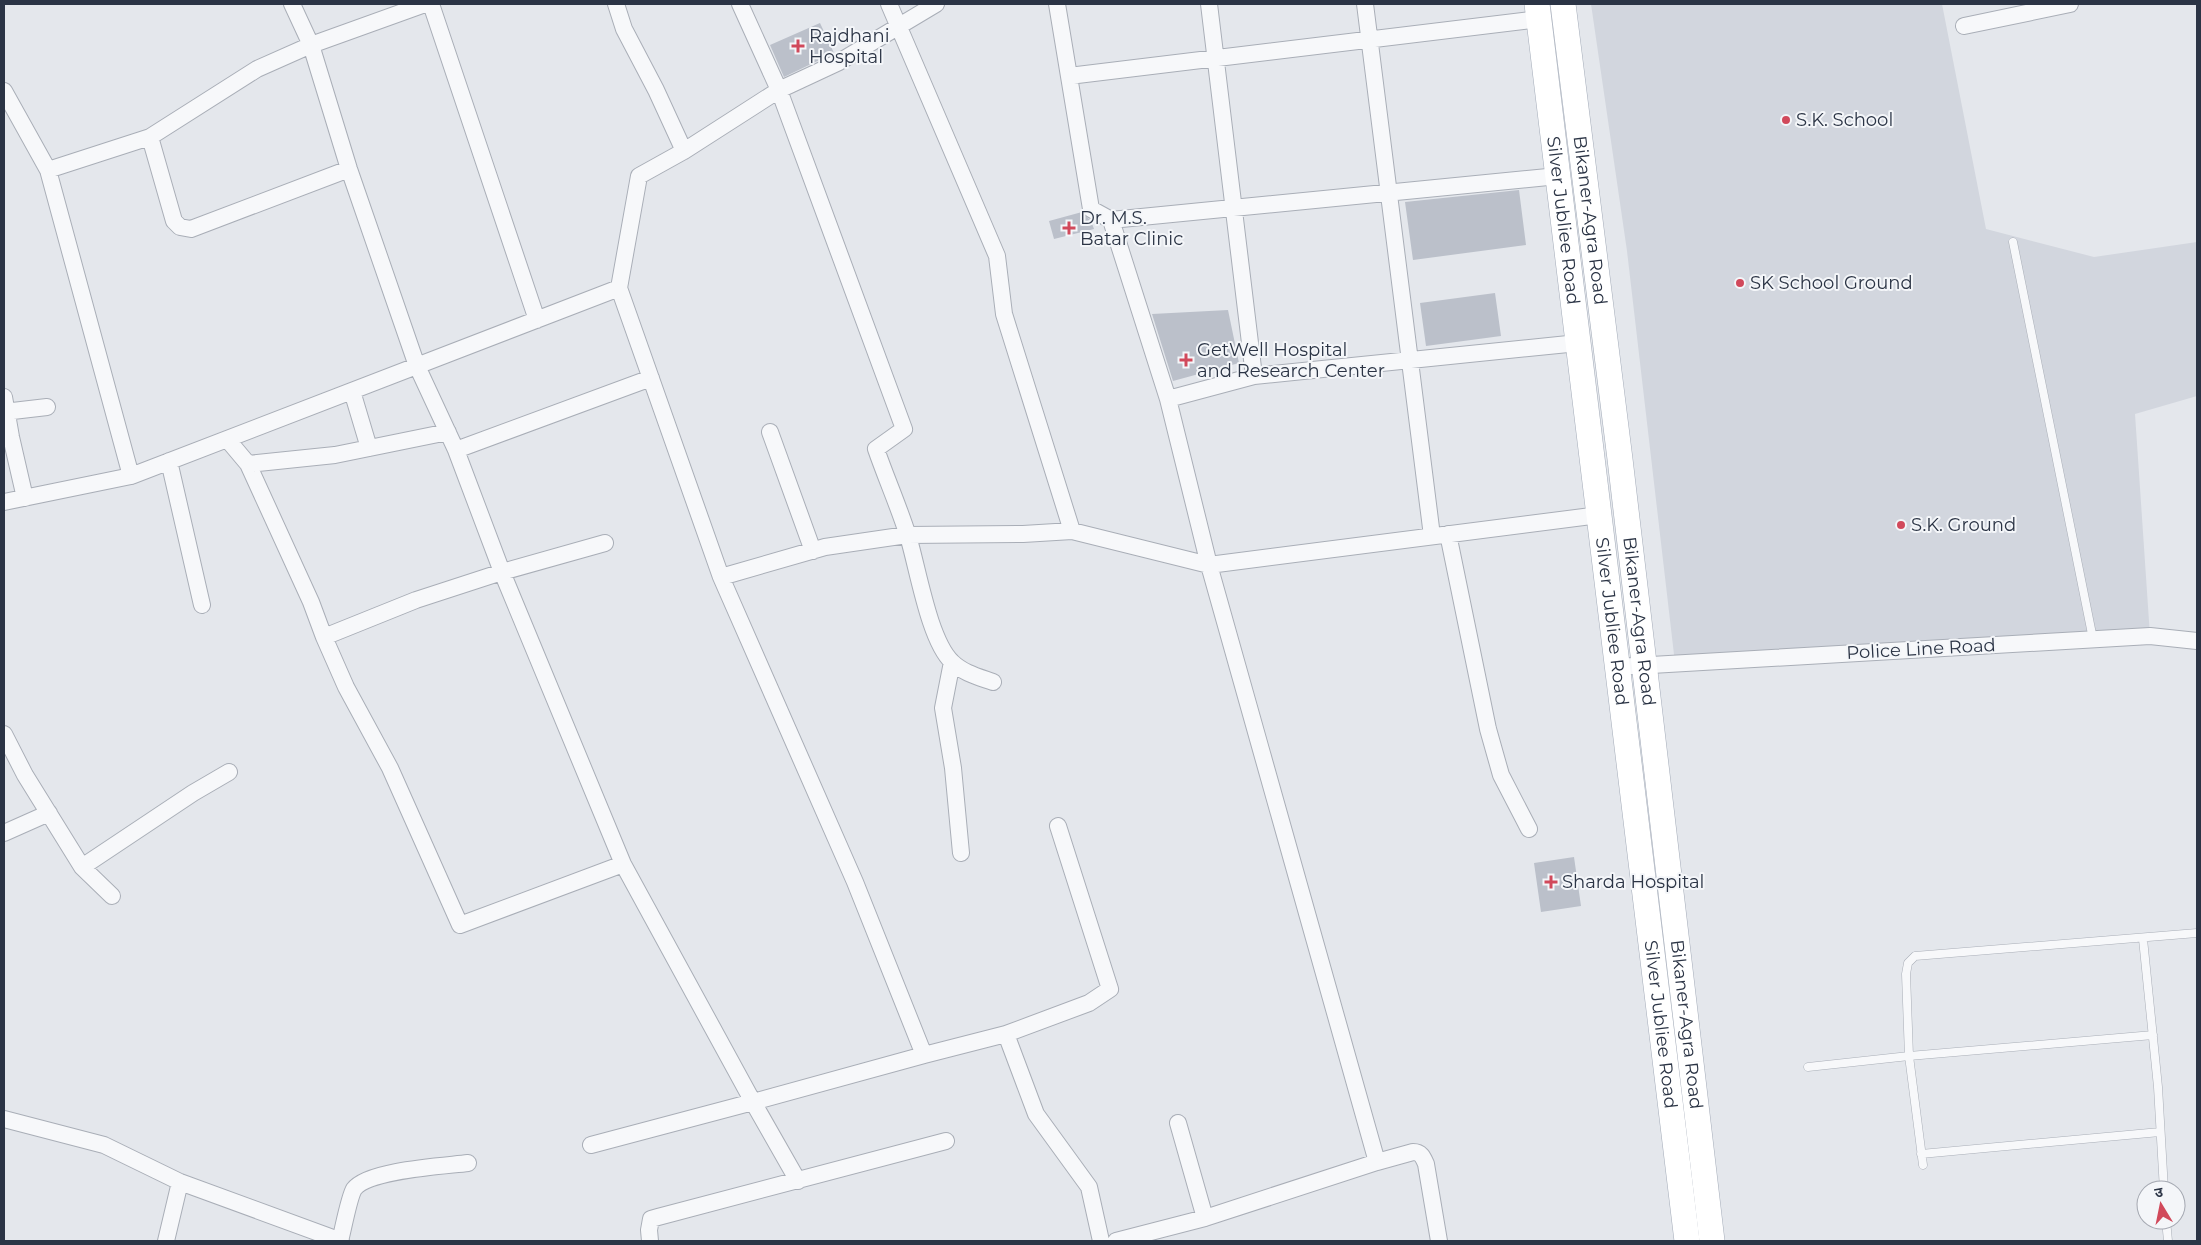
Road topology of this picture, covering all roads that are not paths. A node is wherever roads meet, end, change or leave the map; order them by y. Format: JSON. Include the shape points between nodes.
{"nodes":[{"id":1,"x":292,"y":4,"type":"edge"},
{"id":2,"x":424,"y":4,"type":"edge"},
{"id":3,"x":432,"y":4,"type":"edge"},
{"id":4,"x":616,"y":4,"type":"edge"},
{"id":5,"x":740,"y":4,"type":"edge"},
{"id":6,"x":889,"y":4,"type":"edge"},
{"id":7,"x":936,"y":4,"type":"edge"},
{"id":8,"x":1057,"y":4,"type":"edge"},
{"id":9,"x":1210,"y":4,"type":"edge"},
{"id":10,"x":1365,"y":4,"type":"edge"},
{"id":11,"x":1563,"y":4,"type":"edge"},
{"id":12,"x":2070,"y":4,"type":"edge"},
{"id":13,"x":402,"y":7,"type":"edge"},
{"id":14,"x":1538,"y":11,"type":"edge"},
{"id":15,"x":898,"y":26,"type":"junction"},
{"id":16,"x":1964,"y":26,"type":"dead end"},
{"id":17,"x":1370,"y":41,"type":"junction"},
{"id":18,"x":311,"y":45,"type":"junction"},
{"id":19,"x":1216,"y":58,"type":"junction"},
{"id":20,"x":1069,"y":76,"type":"junction"},
{"id":21,"x":779,"y":90,"type":"junction"},
{"id":22,"x":4,"y":91,"type":"edge"},
{"id":23,"x":150,"y":137,"type":"junction"},
{"id":24,"x":684,"y":151,"type":"junction"},
{"id":25,"x":349,"y":169,"type":"junction"},
{"id":26,"x":48,"y":170,"type":"junction"},
{"id":27,"x":1558,"y":176,"type":"junction"},
{"id":28,"x":1389,"y":193,"type":"junction"},
{"id":29,"x":1234,"y":208,"type":"junction"},
{"id":30,"x":1111,"y":220,"type":"junction"},
{"id":31,"x":2013,"y":242,"type":"dead end"},
{"id":32,"x":619,"y":288,"type":"junction"},
{"id":33,"x":537,"y":320,"type":"junction"},
{"id":34,"x":1578,"y":343,"type":"junction"},
{"id":35,"x":1410,"y":360,"type":"junction"},
{"id":36,"x":417,"y":366,"type":"junction"},
{"id":37,"x":1254,"y":376,"type":"junction"},
{"id":38,"x":651,"y":378,"type":"junction"},
{"id":39,"x":352,"y":391,"type":"junction"},
{"id":40,"x":1168,"y":399,"type":"junction"},
{"id":41,"x":5,"y":407,"type":"edge"},
{"id":42,"x":47,"y":407,"type":"dead end"},
{"id":43,"x":448,"y":432,"type":"junction"},
{"id":44,"x":770,"y":432,"type":"dead end"},
{"id":45,"x":227,"y":439,"type":"junction"},
{"id":46,"x":369,"y":448,"type":"junction"},
{"id":47,"x":456,"y":450,"type":"junction"},
{"id":48,"x":169,"y":461,"type":"junction"},
{"id":49,"x":248,"y":464,"type":"junction"},
{"id":50,"x":131,"y":476,"type":"junction"},
{"id":51,"x":25,"y":498,"type":"junction"},
{"id":52,"x":4,"y":502,"type":"edge"},
{"id":53,"x":1599,"y":515,"type":"junction"},
{"id":54,"x":1072,"y":531,"type":"junction"},
{"id":55,"x":907,"y":535,"type":"junction"},
{"id":56,"x":1440,"y":535,"type":"junction"},
{"id":57,"x":605,"y":543,"type":"dead end"},
{"id":58,"x":813,"y":551,"type":"junction"},
{"id":59,"x":1209,"y":565,"type":"junction"},
{"id":60,"x":502,"y":572,"type":"junction"},
{"id":61,"x":721,"y":577,"type":"junction"},
{"id":62,"x":202,"y":605,"type":"dead end"},
{"id":63,"x":324,"y":637,"type":"junction"},
{"id":64,"x":2093,"y":639,"type":"junction"},
{"id":65,"x":2197,"y":641,"type":"edge"},
{"id":66,"x":952,"y":662,"type":"junction"},
{"id":67,"x":1644,"y":664,"type":"junction"},
{"id":68,"x":1617,"y":667,"type":"junction"},
{"id":69,"x":993,"y":682,"type":"dead end"},
{"id":70,"x":4,"y":734,"type":"edge"},
{"id":71,"x":229,"y":772,"type":"dead end"},
{"id":72,"x":49,"y":813,"type":"junction"},
{"id":73,"x":1058,"y":826,"type":"dead end"},
{"id":74,"x":1528,"y":829,"type":"dead end"},
{"id":75,"x":4,"y":833,"type":"edge"},
{"id":76,"x":961,"y":854,"type":"dead end"},
{"id":77,"x":623,"y":864,"type":"junction"},
{"id":78,"x":82,"y":867,"type":"junction"},
{"id":79,"x":112,"y":896,"type":"dead end"},
{"id":80,"x":2197,"y":933,"type":"edge"},
{"id":81,"x":2143,"y":939,"type":"junction"},
{"id":82,"x":1006,"y":1034,"type":"junction"},
{"id":83,"x":2153,"y":1035,"type":"junction"},
{"id":84,"x":924,"y":1055,"type":"junction"},
{"id":85,"x":1909,"y":1056,"type":"junction"},
{"id":86,"x":1808,"y":1067,"type":"dead end"},
{"id":87,"x":753,"y":1102,"type":"junction"},
{"id":88,"x":4,"y":1119,"type":"edge"},
{"id":89,"x":1178,"y":1122,"type":"dead end"},
{"id":90,"x":2160,"y":1132,"type":"junction"},
{"id":91,"x":946,"y":1141,"type":"dead end"},
{"id":92,"x":591,"y":1145,"type":"dead end"},
{"id":93,"x":1921,"y":1154,"type":"junction"},
{"id":94,"x":1377,"y":1162,"type":"junction"},
{"id":95,"x":468,"y":1163,"type":"dead end"},
{"id":96,"x":1923,"y":1165,"type":"dead end"},
{"id":97,"x":2163,"y":1180,"type":"edge"},
{"id":98,"x":798,"y":1181,"type":"junction"},
{"id":99,"x":180,"y":1182,"type":"junction"},
{"id":100,"x":1205,"y":1218,"type":"junction"},
{"id":101,"x":166,"y":1241,"type":"edge"},
{"id":102,"x":340,"y":1241,"type":"edge"},
{"id":103,"x":650,"y":1241,"type":"edge"},
{"id":104,"x":1101,"y":1241,"type":"edge"},
{"id":105,"x":1116,"y":1241,"type":"edge"},
{"id":106,"x":1439,"y":1241,"type":"edge"},
{"id":107,"x":1687,"y":1241,"type":"edge"},
{"id":108,"x":1712,"y":1241,"type":"edge"}],
"edges":[{"from":1,"to":18,"type":"street"},
{"from":2,"to":13,"type":"street"},
{"from":3,"to":33,"type":"street"},
{"from":4,"to":24,"type":"street","via":[[624,29]]},
{"from":5,"to":21,"type":"street"},
{"from":6,"to":15,"type":"street"},
{"from":7,"to":15,"type":"street"},
{"from":8,"to":20,"type":"street"},
{"from":9,"to":19,"type":"street"},
{"from":10,"to":17,"type":"street"},
{"from":11,"to":67,"type":"main road","name":"Bikaner-Agra Road"},
{"from":12,"to":16,"type":"street"},
{"from":13,"to":18,"type":"street"},
{"from":14,"to":17,"type":"street"},
{"from":14,"to":27,"type":"main road","name":"Silver Jubliee Road"},
{"from":15,"to":21,"type":"street","via":[[839,62]]},
{"from":15,"to":54,"type":"street","via":[[996,256],[1004,314]]},
{"from":17,"to":19,"type":"street"},
{"from":17,"to":28,"type":"street"},
{"from":18,"to":23,"type":"street","via":[[257,69]]},
{"from":18,"to":25,"type":"street"},
{"from":19,"to":20,"type":"street"},
{"from":19,"to":29,"type":"street"},
{"from":20,"to":30,"type":"street","via":[[1091,209]]},
{"from":21,"to":24,"type":"street"},
{"from":21,"to":55,"type":"street","via":[[904,429],[876,450]]},
{"from":22,"to":26,"type":"street"},
{"from":23,"to":25,"type":"street","via":[[174,221],[180,227],[191,229]]},
{"from":23,"to":26,"type":"street"},
{"from":24,"to":32,"type":"street","via":[[639,176]]},
{"from":25,"to":36,"type":"street"},
{"from":26,"to":50,"type":"street"},
{"from":27,"to":28,"type":"street"},
{"from":27,"to":34,"type":"main road","name":"Silver Jubliee Road"},
{"from":28,"to":29,"type":"street"},
{"from":28,"to":35,"type":"street"},
{"from":29,"to":30,"type":"street"},
{"from":29,"to":37,"type":"street"},
{"from":30,"to":40,"type":"street"},
{"from":31,"to":64,"type":"lane"},
{"from":32,"to":33,"type":"street"},
{"from":32,"to":38,"type":"street"},
{"from":33,"to":36,"type":"street"},
{"from":34,"to":35,"type":"street"},
{"from":34,"to":53,"type":"main road","name":"Silver Jubliee Road"},
{"from":35,"to":37,"type":"street"},
{"from":35,"to":56,"type":"street"},
{"from":36,"to":39,"type":"street"},
{"from":36,"to":43,"type":"street"},
{"from":37,"to":40,"type":"street"},
{"from":38,"to":47,"type":"street"},
{"from":38,"to":61,"type":"street"},
{"from":39,"to":45,"type":"street"},
{"from":39,"to":46,"type":"street"},
{"from":40,"to":59,"type":"street"},
{"from":41,"to":42,"type":"street"},
{"from":41,"to":51,"type":"street"},
{"from":43,"to":46,"type":"street"},
{"from":43,"to":47,"type":"street"},
{"from":44,"to":58,"type":"street"},
{"from":45,"to":48,"type":"street"},
{"from":45,"to":49,"type":"street"},
{"from":46,"to":49,"type":"street"},
{"from":47,"to":60,"type":"street"},
{"from":48,"to":50,"type":"street"},
{"from":48,"to":62,"type":"street"},
{"from":49,"to":63,"type":"street"},
{"from":50,"to":51,"type":"street"},
{"from":51,"to":52,"type":"street"},
{"from":53,"to":56,"type":"street"},
{"from":53,"to":68,"type":"main road","name":"Silver Jubliee Road"},
{"from":54,"to":55,"type":"street"},
{"from":54,"to":59,"type":"street"},
{"from":55,"to":58,"type":"street"},
{"from":55,"to":66,"type":"street","via":[[934,632]]},
{"from":56,"to":59,"type":"street"},
{"from":56,"to":74,"type":"street","via":[[1501,775]]},
{"from":57,"to":60,"type":"street"},
{"from":58,"to":61,"type":"street"},
{"from":59,"to":94,"type":"street"},
{"from":60,"to":63,"type":"street","via":[[416,600]]},
{"from":60,"to":77,"type":"street"},
{"from":61,"to":84,"type":"street","via":[[855,882]]},
{"from":63,"to":77,"type":"street","via":[[346,687],[390,768],[460,925]]},
{"from":64,"to":65,"type":"street","name":"Police Line Road","via":[[2150,636]]},
{"from":64,"to":67,"type":"street","name":"Police Line Road"},
{"from":66,"to":69,"type":"street","via":[[964,671]]},
{"from":66,"to":76,"type":"street","via":[[943,708],[953,768]]},
{"from":67,"to":68,"type":"street","name":"Police Line Road"},
{"from":67,"to":108,"type":"main road","name":"Bikaner-Agra Road"},
{"from":68,"to":107,"type":"main road","name":"Silver Jubliee Road"},
{"from":70,"to":72,"type":"street"},
{"from":71,"to":78,"type":"street"},
{"from":72,"to":75,"type":"street"},
{"from":72,"to":78,"type":"street"},
{"from":73,"to":82,"type":"street","via":[[1110,989],[1089,1002]]},
{"from":77,"to":87,"type":"street"},
{"from":78,"to":79,"type":"street"},
{"from":80,"to":81,"type":"lane"},
{"from":81,"to":83,"type":"lane"},
{"from":81,"to":85,"type":"lane","via":[[1915,956],[1908,963],[1906,974]]},
{"from":82,"to":84,"type":"street"},
{"from":82,"to":104,"type":"street","via":[[1036,1114],[1089,1188]]},
{"from":83,"to":85,"type":"lane"},
{"from":83,"to":90,"type":"lane"},
{"from":84,"to":87,"type":"street"},
{"from":85,"to":86,"type":"lane"},
{"from":85,"to":93,"type":"lane"},
{"from":87,"to":92,"type":"street"},
{"from":87,"to":98,"type":"street"},
{"from":88,"to":99,"type":"street","via":[[104,1145]]},
{"from":89,"to":100,"type":"street"},
{"from":90,"to":93,"type":"lane"},
{"from":90,"to":97,"type":"lane"},
{"from":91,"to":98,"type":"street"},
{"from":93,"to":96,"type":"lane"},
{"from":94,"to":100,"type":"street"},
{"from":94,"to":106,"type":"street","via":[[1413,1152],[1423,1156]]},
{"from":95,"to":102,"type":"street","via":[[382,1174],[365,1180],[354,1190]]},
{"from":98,"to":103,"type":"street","via":[[651,1219]]},
{"from":99,"to":101,"type":"street"},
{"from":99,"to":102,"type":"street"},
{"from":100,"to":105,"type":"street"}]}
